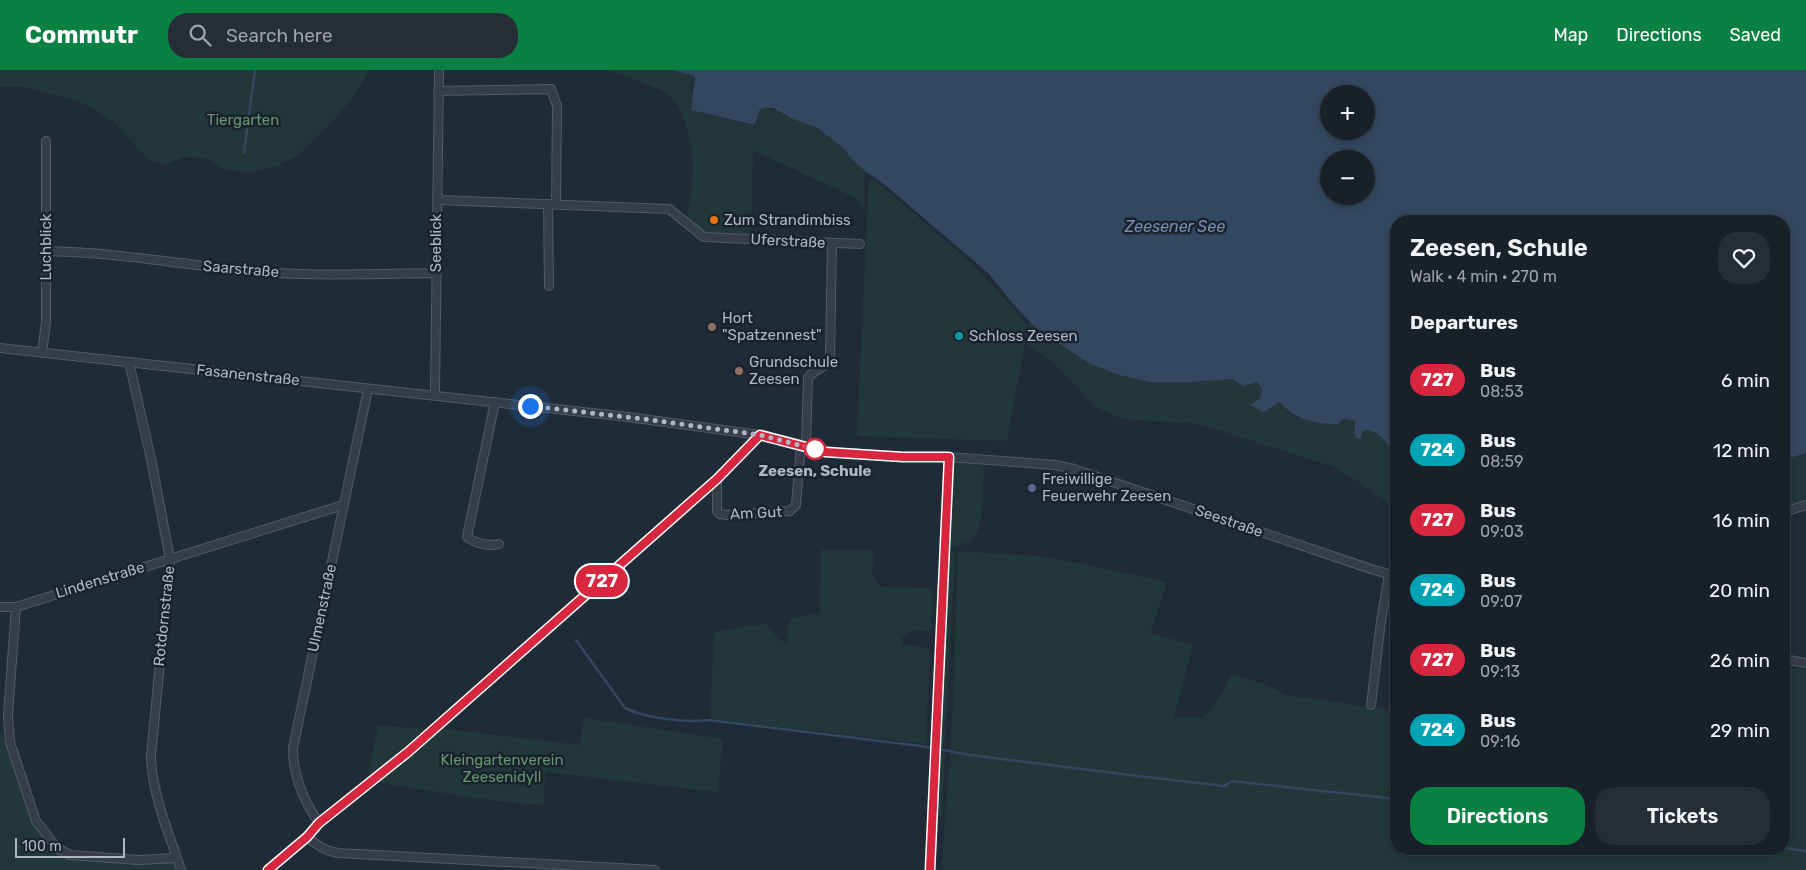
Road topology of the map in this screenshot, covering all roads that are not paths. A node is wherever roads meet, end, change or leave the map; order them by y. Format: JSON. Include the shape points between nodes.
{"nodes":[{"id":1,"x":439,"y":70,"type":"edge"},
{"id":2,"x":438,"y":92,"type":"junction"},
{"id":3,"x":46,"y":141,"type":"dead end"},
{"id":4,"x":437,"y":200,"type":"junction"},
{"id":5,"x":552,"y":204,"type":"junction"},
{"id":6,"x":832,"y":243,"type":"junction"},
{"id":7,"x":860,"y":244,"type":"dead end"},
{"id":8,"x":46,"y":251,"type":"junction"},
{"id":9,"x":436,"y":273,"type":"junction"},
{"id":10,"x":549,"y":286,"type":"dead end"},
{"id":11,"x":0,"y":348,"type":"edge"},
{"id":12,"x":42,"y":353,"type":"junction"},
{"id":13,"x":129,"y":362,"type":"junction"},
{"id":14,"x":368,"y":389,"type":"junction"},
{"id":15,"x":435,"y":395,"type":"junction"},
{"id":16,"x":496,"y":402,"type":"junction"},
{"id":17,"x":760,"y":435,"type":"junction"},
{"id":18,"x":803,"y":446,"type":"junction"},
{"id":19,"x":949,"y":457,"type":"junction"},
{"id":20,"x":717,"y":479,"type":"junction"},
{"id":21,"x":1806,"y":505,"type":"edge"},
{"id":22,"x":343,"y":506,"type":"junction"},
{"id":23,"x":1790,"y":510,"type":"edge"},
{"id":24,"x":499,"y":544,"type":"dead end"},
{"id":25,"x":170,"y":559,"type":"junction"},
{"id":26,"x":1390,"y":573,"type":"edge"},
{"id":27,"x":1390,"y":585,"type":"edge"},
{"id":28,"x":0,"y":606,"type":"edge"},
{"id":29,"x":16,"y":607,"type":"junction"},
{"id":30,"x":1790,"y":660,"type":"edge"},
{"id":31,"x":1806,"y":663,"type":"edge"},
{"id":32,"x":1371,"y":705,"type":"dead end"},
{"id":33,"x":319,"y":823,"type":"junction"},
{"id":34,"x":307,"y":837,"type":"junction"},
{"id":35,"x":177,"y":858,"type":"junction"},
{"id":36,"x":181,"y":870,"type":"edge"},
{"id":37,"x":268,"y":870,"type":"edge"},
{"id":38,"x":655,"y":870,"type":"edge"},
{"id":39,"x":930,"y":870,"type":"edge"}],
"edges":[{"from":1,"to":2,"type":"street","name":"Seeblick"},
{"from":2,"to":4,"type":"street","name":"Seeblick"},
{"from":2,"to":5,"type":"street","via":[[551,89],[558,106]]},
{"from":3,"to":8,"type":"street","name":"Luchblick"},
{"from":4,"to":5,"type":"street","name":"Uferstraße"},
{"from":4,"to":9,"type":"street","name":"Seeblick"},
{"from":5,"to":6,"type":"street","name":"Uferstraße","via":[[669,209],[704,237]]},
{"from":5,"to":10,"type":"street"},
{"from":6,"to":7,"type":"street","name":"Uferstraße"},
{"from":6,"to":18,"type":"street","via":[[830,358],[808,378]]},
{"from":8,"to":9,"type":"street","name":"Saarstraße","via":[[95,252],[283,273]]},
{"from":8,"to":12,"type":"street","name":"Luchblick","via":[[46,322]]},
{"from":9,"to":15,"type":"street","name":"Seeblick"},
{"from":11,"to":12,"type":"street","name":"Fasanenstraße"},
{"from":12,"to":13,"type":"street","name":"Fasanenstraße"},
{"from":13,"to":14,"type":"street","name":"Fasanenstraße"},
{"from":13,"to":25,"type":"street","name":"Rotdornstraße"},
{"from":14,"to":15,"type":"street","name":"Fasanenstraße"},
{"from":14,"to":22,"type":"street","name":"Ulmenstraße"},
{"from":15,"to":16,"type":"street","name":"Fasanenstraße"},
{"from":16,"to":17,"type":"street","name":"Fasanenstraße"},
{"from":16,"to":24,"type":"street","via":[[467,537],[494,546]]},
{"from":17,"to":18,"type":"street","name":"Fasanenstraße"},
{"from":17,"to":20,"type":"street"},
{"from":18,"to":19,"type":"street","name":"Seestraße","via":[[825,452]]},
{"from":18,"to":20,"type":"street","name":"Am Gut","via":[[796,505],[790,511],[720,514],[717,511]]},
{"from":19,"to":26,"type":"street","name":"Seestraße","via":[[1074,469]]},
{"from":19,"to":39,"type":"street"},
{"from":20,"to":33,"type":"street","via":[[408,752]]},
{"from":21,"to":23,"type":"street"},
{"from":22,"to":25,"type":"street","name":"Lindenstraße"},
{"from":22,"to":33,"type":"street","name":"Ulmenstraße","via":[[293,748],[298,784]]},
{"from":25,"to":29,"type":"street","name":"Lindenstraße"},
{"from":25,"to":35,"type":"street","name":"Rotdornstraße","via":[[151,772]]},
{"from":27,"to":32,"type":"street","name":"Seestraße","via":[[1380,621]]},
{"from":28,"to":29,"type":"street","name":"Lindenstraße"},
{"from":29,"to":35,"type":"street","via":[[8,715],[10,742],[36,821],[57,848],[70,855],[140,860]]},
{"from":30,"to":31,"type":"street"},
{"from":33,"to":34,"type":"street"},
{"from":34,"to":37,"type":"street"},
{"from":34,"to":38,"type":"street","via":[[320,848],[338,853]]},
{"from":35,"to":36,"type":"street","name":"Rotdornstraße"}]}
